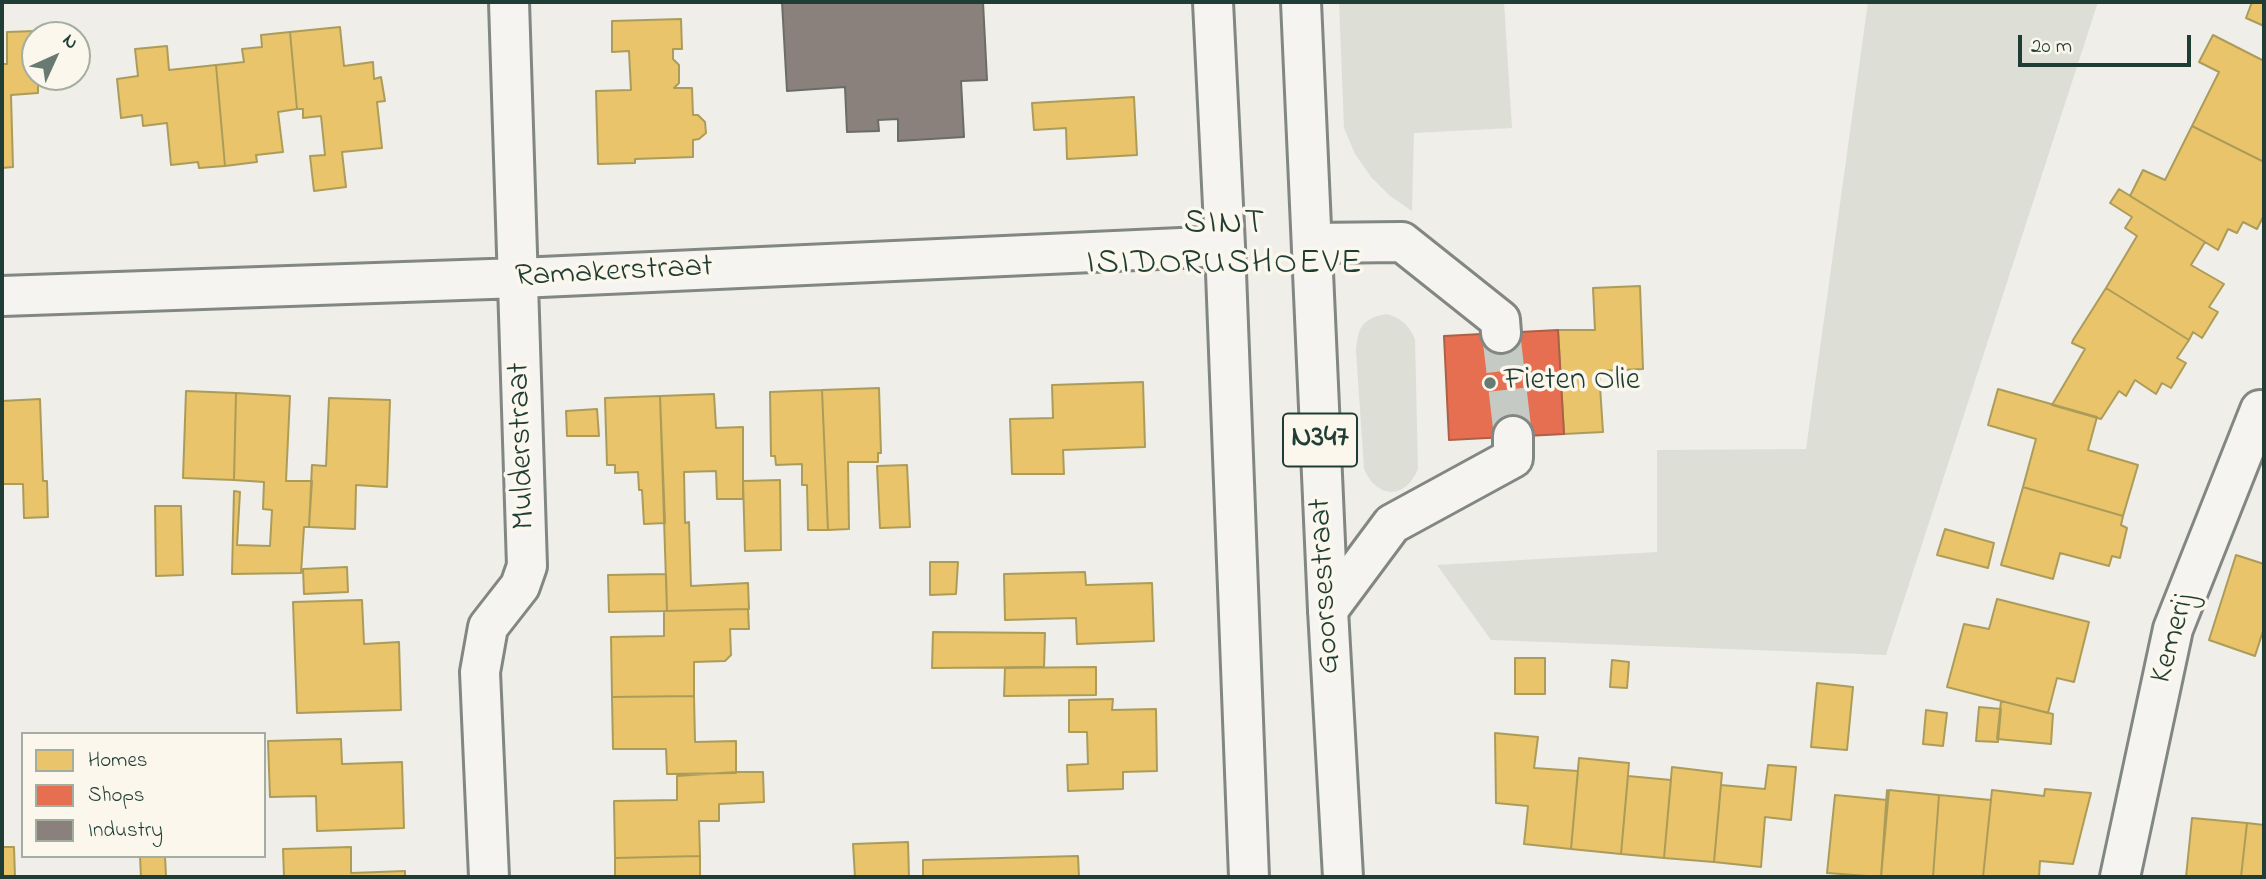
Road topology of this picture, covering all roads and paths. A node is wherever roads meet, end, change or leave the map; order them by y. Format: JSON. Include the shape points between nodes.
{"nodes":[{"id":1,"x":509,"y":2,"type":"edge"},
{"id":2,"x":1213,"y":2,"type":"edge"},
{"id":3,"x":1301,"y":2,"type":"edge"},
{"id":4,"x":1312,"y":243,"type":"junction"},
{"id":5,"x":1225,"y":246,"type":"junction"},
{"id":6,"x":519,"y":278,"type":"junction"},
{"id":7,"x":2,"y":296,"type":"edge"},
{"id":8,"x":1501,"y":333,"type":"tunnel mouth"},
{"id":9,"x":2263,"y":408,"type":"edge"},
{"id":10,"x":1513,"y":436,"type":"tunnel mouth"},
{"id":11,"x":1328,"y":610,"type":"junction"},
{"id":12,"x":489,"y":877,"type":"edge"},
{"id":13,"x":1249,"y":877,"type":"edge"},
{"id":14,"x":1343,"y":877,"type":"edge"},
{"id":15,"x":2120,"y":877,"type":"edge"}],
"edges":[{"from":1,"to":6,"type":"street","name":"Mulderstraat"},
{"from":2,"to":5,"type":"street"},
{"from":3,"to":4,"type":"street","name":"Goorsestraat","number":"N347"},
{"from":4,"to":8,"type":"street","via":[[1402,242],[1500,320]]},
{"from":4,"to":11,"type":"street","name":"Goorsestraat","number":"N347"},
{"from":5,"to":6,"type":"street","name":"Ramakerstraat"},
{"from":5,"to":13,"type":"street"},
{"from":6,"to":7,"type":"street","name":"Ramakerstraat"},
{"from":6,"to":12,"type":"street","name":"Mulderstraat","via":[[527,566],[520,586],[488,627],[480,672]]},
{"from":9,"to":15,"type":"street","name":"Kemerij","via":[[2174,629]]},
{"from":10,"to":11,"type":"street","via":[[1513,458],[1392,524]]},
{"from":11,"to":14,"type":"street","name":"Goorsestraat","number":"N347"}]}
